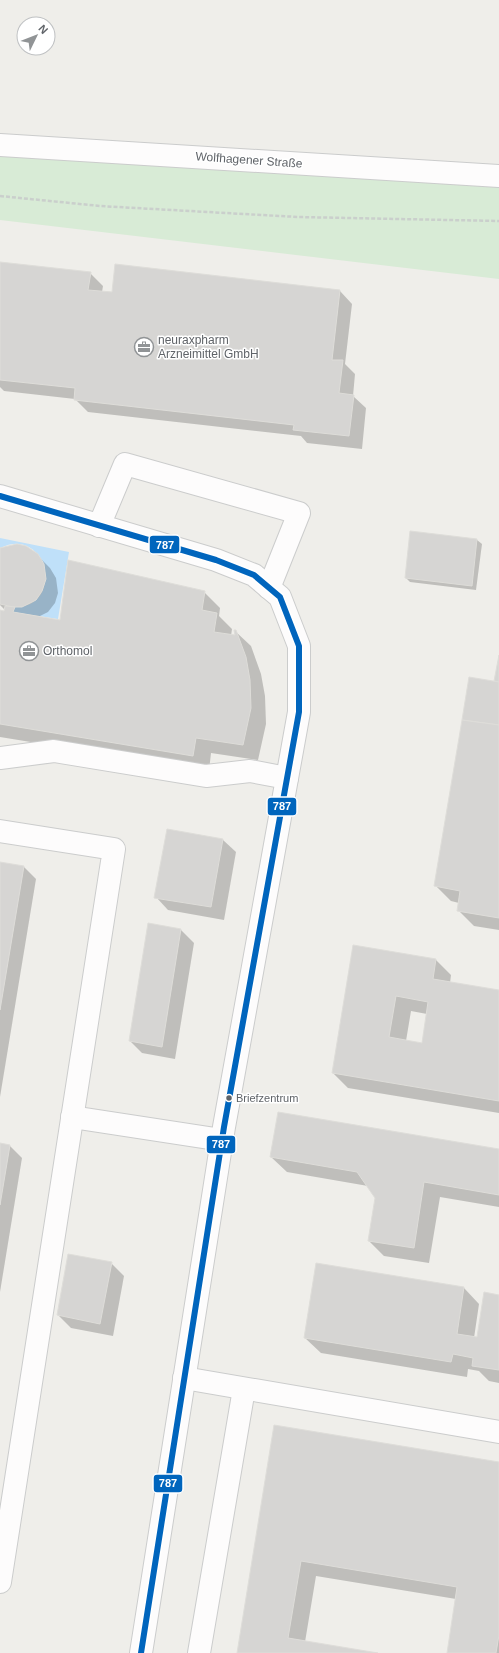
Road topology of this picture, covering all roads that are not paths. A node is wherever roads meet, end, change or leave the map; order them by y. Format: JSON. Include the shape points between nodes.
{"nodes":[{"id":1,"x":0,"y":145,"type":"edge"},
{"id":2,"x":499,"y":176,"type":"edge"},
{"id":3,"x":0,"y":496,"type":"edge"},
{"id":4,"x":100,"y":526,"type":"junction"},
{"id":5,"x":269,"y":588,"type":"junction"},
{"id":6,"x":0,"y":758,"type":"edge"},
{"id":7,"x":287,"y":778,"type":"junction"},
{"id":8,"x":0,"y":831,"type":"edge"},
{"id":9,"x":72,"y":1117,"type":"junction"},
{"id":10,"x":222,"y":1140,"type":"junction"},
{"id":11,"x":184,"y":1378,"type":"junction"},
{"id":12,"x":244,"y":1389,"type":"junction"},
{"id":13,"x":499,"y":1432,"type":"edge"},
{"id":14,"x":0,"y":1582,"type":"edge"},
{"id":15,"x":141,"y":1653,"type":"edge"},
{"id":16,"x":199,"y":1653,"type":"edge"}],
"edges":[{"from":1,"to":2,"type":"street","name":"Wolfhagener Straße"},
{"from":3,"to":4,"type":"street"},
{"from":4,"to":5,"type":"street","via":[[216,560],[254,575]]},
{"from":4,"to":5,"type":"street","via":[[125,464],[299,513]]},
{"from":5,"to":7,"type":"street","via":[[280,597],[299,646],[299,712]]},
{"from":6,"to":7,"type":"street","via":[[54,751],[206,776],[250,772]]},
{"from":7,"to":10,"type":"street"},
{"from":8,"to":9,"type":"street","via":[[114,849]]},
{"from":9,"to":10,"type":"street"},
{"from":9,"to":14,"type":"street"},
{"from":10,"to":11,"type":"street"},
{"from":11,"to":12,"type":"street"},
{"from":11,"to":15,"type":"street"},
{"from":12,"to":13,"type":"street"},
{"from":12,"to":16,"type":"street"}]}
